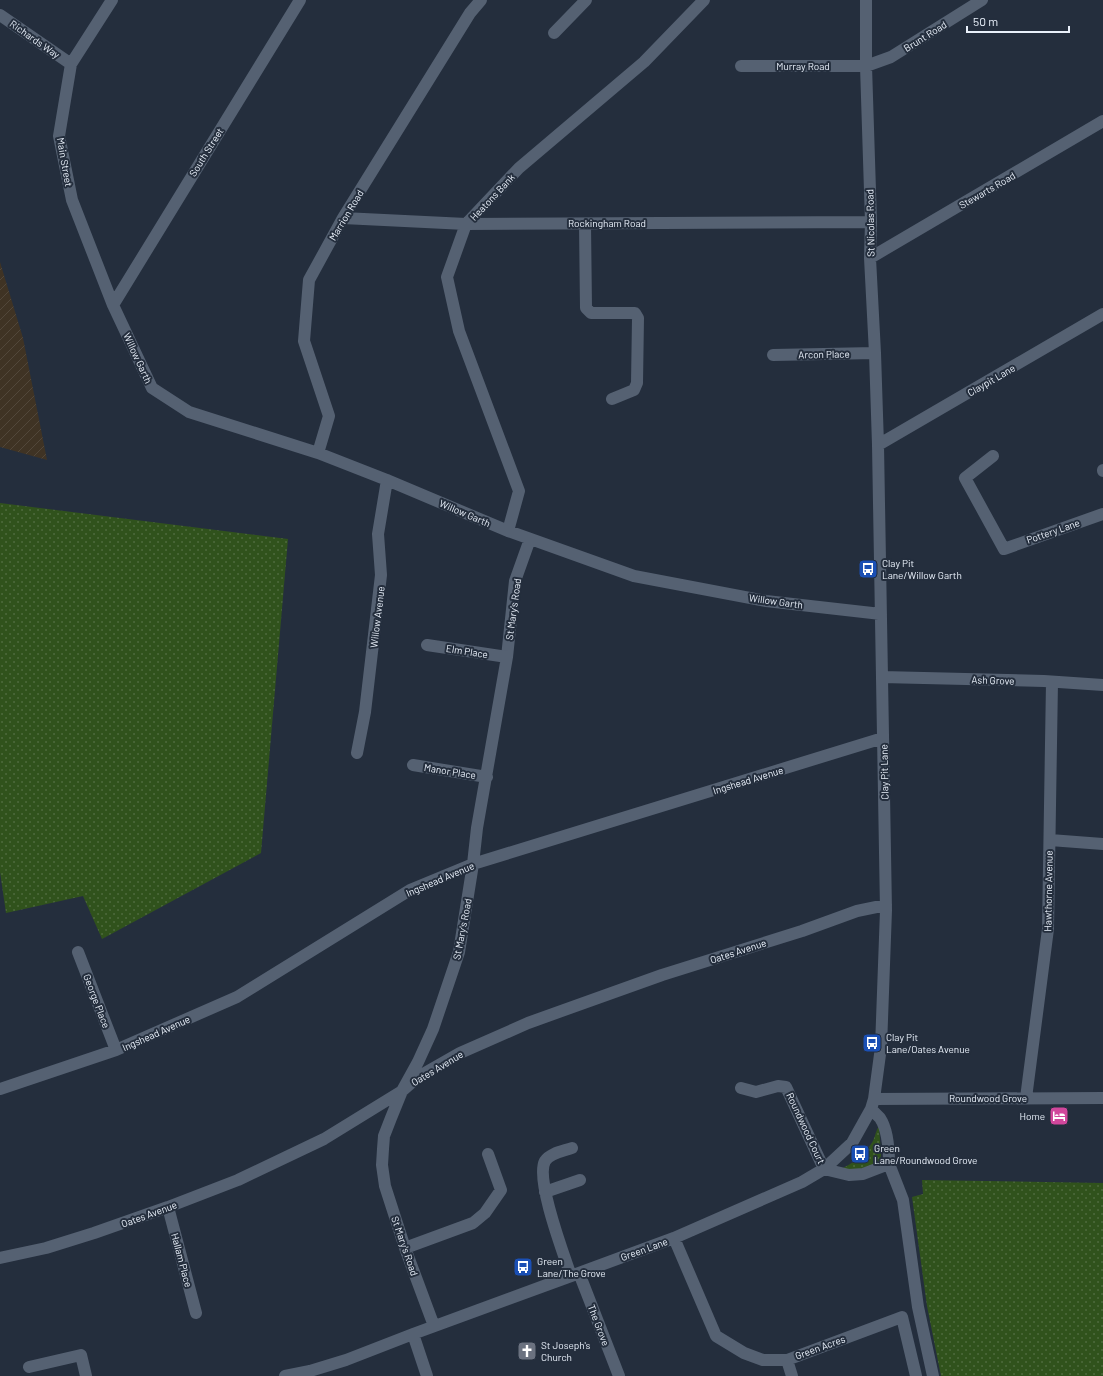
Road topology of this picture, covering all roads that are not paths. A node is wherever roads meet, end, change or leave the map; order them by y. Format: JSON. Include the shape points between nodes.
{"nodes":[{"id":1,"x":112,"y":0,"type":"edge"},
{"id":2,"x":300,"y":0,"type":"edge"},
{"id":3,"x":481,"y":0,"type":"edge"},
{"id":4,"x":586,"y":0,"type":"edge"},
{"id":5,"x":704,"y":0,"type":"edge"},
{"id":6,"x":866,"y":0,"type":"edge"},
{"id":7,"x":982,"y":0,"type":"edge"},
{"id":8,"x":0,"y":15,"type":"edge"},
{"id":9,"x":554,"y":33,"type":"dead end"},
{"id":10,"x":71,"y":64,"type":"junction"},
{"id":11,"x":741,"y":66,"type":"dead end"},
{"id":12,"x":866,"y":66,"type":"junction"},
{"id":13,"x":1103,"y":121,"type":"edge"},
{"id":14,"x":343,"y":218,"type":"junction"},
{"id":15,"x":871,"y":222,"type":"junction"},
{"id":16,"x":466,"y":224,"type":"junction"},
{"id":17,"x":585,"y":224,"type":"junction"},
{"id":18,"x":870,"y":258,"type":"junction"},
{"id":19,"x":113,"y":305,"type":"junction"},
{"id":20,"x":1103,"y":314,"type":"edge"},
{"id":21,"x":875,"y":353,"type":"junction"},
{"id":22,"x":773,"y":355,"type":"dead end"},
{"id":23,"x":612,"y":399,"type":"dead end"},
{"id":24,"x":878,"y":446,"type":"junction"},
{"id":25,"x":318,"y":453,"type":"junction"},
{"id":26,"x":993,"y":456,"type":"dead end"},
{"id":27,"x":387,"y":480,"type":"junction"},
{"id":28,"x":1103,"y":514,"type":"edge"},
{"id":29,"x":508,"y":531,"type":"junction"},
{"id":30,"x":530,"y":539,"type":"junction"},
{"id":31,"x":881,"y":614,"type":"junction"},
{"id":32,"x":427,"y":645,"type":"dead end"},
{"id":33,"x":507,"y":657,"type":"junction"},
{"id":34,"x":882,"y":677,"type":"junction"},
{"id":35,"x":1052,"y":682,"type":"junction"},
{"id":36,"x":1103,"y":685,"type":"edge"},
{"id":37,"x":883,"y":738,"type":"junction"},
{"id":38,"x":357,"y":753,"type":"dead end"},
{"id":39,"x":413,"y":765,"type":"dead end"},
{"id":40,"x":487,"y":777,"type":"junction"},
{"id":41,"x":1050,"y":840,"type":"junction"},
{"id":42,"x":1103,"y":844,"type":"edge"},
{"id":43,"x":473,"y":864,"type":"junction"},
{"id":44,"x":886,"y":905,"type":"junction"},
{"id":45,"x":78,"y":952,"type":"dead end"},
{"id":46,"x":116,"y":1050,"type":"junction"},
{"id":47,"x":741,"y":1088,"type":"dead end"},
{"id":48,"x":0,"y":1089,"type":"edge"},
{"id":49,"x":402,"y":1091,"type":"junction"},
{"id":50,"x":1026,"y":1098,"type":"junction"},
{"id":51,"x":1103,"y":1098,"type":"edge"},
{"id":52,"x":872,"y":1104,"type":"junction"},
{"id":53,"x":572,"y":1148,"type":"dead end"},
{"id":54,"x":488,"y":1154,"type":"dead end"},
{"id":55,"x":889,"y":1164,"type":"junction"},
{"id":56,"x":824,"y":1169,"type":"junction"},
{"id":57,"x":580,"y":1180,"type":"dead end"},
{"id":58,"x":546,"y":1192,"type":"junction"},
{"id":59,"x":168,"y":1208,"type":"junction"},
{"id":60,"x":674,"y":1238,"type":"junction"},
{"id":61,"x":405,"y":1248,"type":"junction"},
{"id":62,"x":0,"y":1258,"type":"edge"},
{"id":63,"x":575,"y":1275,"type":"junction"},
{"id":64,"x":196,"y":1313,"type":"dead end"},
{"id":65,"x":434,"y":1326,"type":"junction"},
{"id":66,"x":412,"y":1334,"type":"junction"},
{"id":67,"x":787,"y":1360,"type":"junction"},
{"id":68,"x":29,"y":1367,"type":"dead end"},
{"id":69,"x":86,"y":1376,"type":"edge"},
{"id":70,"x":285,"y":1376,"type":"edge"},
{"id":71,"x":427,"y":1376,"type":"edge"},
{"id":72,"x":619,"y":1376,"type":"edge"},
{"id":73,"x":792,"y":1376,"type":"edge"},
{"id":74,"x":916,"y":1376,"type":"edge"},
{"id":75,"x":933,"y":1376,"type":"edge"}],
"edges":[{"from":1,"to":10,"type":"street","name":"Main Street"},
{"from":2,"to":19,"type":"street","name":"South Street"},
{"from":3,"to":14,"type":"street","name":"Marrion Road","via":[[470,13]]},
{"from":4,"to":9,"type":"street"},
{"from":5,"to":16,"type":"street","name":"Heatons Bank","via":[[644,62],[519,168]]},
{"from":6,"to":12,"type":"street","name":"St Nicolas Road"},
{"from":7,"to":12,"type":"street","name":"Brunt Road","via":[[891,57]]},
{"from":8,"to":10,"type":"street","name":"Richards Way"},
{"from":10,"to":19,"type":"street","name":"Main Street","via":[[59,136],[72,200]]},
{"from":11,"to":12,"type":"street","name":"Murray Road"},
{"from":12,"to":15,"type":"street","name":"St Nicolas Road"},
{"from":13,"to":18,"type":"street","name":"Stewarts Road"},
{"from":14,"to":16,"type":"street","name":"Rockingham Road"},
{"from":14,"to":25,"type":"street","name":"Marrion Road","via":[[309,280],[304,341],[329,416]]},
{"from":15,"to":17,"type":"street","name":"Rockingham Road"},
{"from":15,"to":18,"type":"street","name":"St Nicolas Road"},
{"from":16,"to":17,"type":"street","name":"Rockingham Road"},
{"from":16,"to":29,"type":"street","name":"Heatons Bank","via":[[447,277],[459,331],[520,491]]},
{"from":17,"to":23,"type":"street","via":[[586,308],[591,313],[635,313],[638,318],[637,383],[634,390]]},
{"from":18,"to":21,"type":"street","name":"St Nicolas Road"},
{"from":19,"to":25,"type":"street","name":"Willow Garth","via":[[152,388],[189,412]]},
{"from":20,"to":24,"type":"street","name":"Claypit Lane"},
{"from":21,"to":22,"type":"street","name":"Arcon Place"},
{"from":21,"to":24,"type":"street","name":"St Nicolas Road"},
{"from":24,"to":31,"type":"street","name":"Clay Pit Lane"},
{"from":25,"to":27,"type":"street","name":"Willow Garth"},
{"from":26,"to":28,"type":"street","name":"Pottery Lane","via":[[965,478],[1004,549]]},
{"from":27,"to":29,"type":"street","name":"Willow Garth"},
{"from":27,"to":38,"type":"street","name":"Willow Avenue","via":[[378,534],[381,575],[365,712]]},
{"from":29,"to":30,"type":"street","name":"Willow Garth"},
{"from":30,"to":31,"type":"street","name":"Willow Garth","via":[[634,576],[766,600]]},
{"from":30,"to":33,"type":"street","name":"St Mary's Road","via":[[515,581]]},
{"from":31,"to":34,"type":"street","name":"Clay Pit Lane"},
{"from":32,"to":33,"type":"street","name":"Elm Place"},
{"from":33,"to":40,"type":"street","name":"St Mary's Road"},
{"from":34,"to":35,"type":"street","name":"Ash Grove"},
{"from":34,"to":37,"type":"street","name":"Clay Pit Lane"},
{"from":35,"to":36,"type":"street","name":"Ash Grove"},
{"from":35,"to":41,"type":"street","name":"Hawthorne Avenue"},
{"from":37,"to":43,"type":"street","name":"Ingshead Avenue"},
{"from":37,"to":44,"type":"street","name":"Clay Pit Lane"},
{"from":39,"to":40,"type":"street","name":"Manor Place"},
{"from":40,"to":43,"type":"street","name":"St Mary's Road"},
{"from":41,"to":42,"type":"street"},
{"from":41,"to":50,"type":"street","name":"Hawthorne Avenue","via":[[1048,929]]},
{"from":43,"to":46,"type":"street","name":"Ingshead Avenue","via":[[410,890],[237,997]]},
{"from":43,"to":49,"type":"street","name":"St Mary's Road","via":[[459,952],[433,1029]]},
{"from":44,"to":49,"type":"street","name":"Oates Avenue","via":[[857,911],[662,975],[528,1023],[460,1053],[418,1077]]},
{"from":44,"to":52,"type":"street","name":"Clay Pit Lane","via":[[880,1047]]},
{"from":45,"to":46,"type":"street","name":"George Place"},
{"from":46,"to":48,"type":"street","name":"Ingshead Avenue"},
{"from":47,"to":56,"type":"street","name":"Roundwood Court","via":[[756,1092],[778,1086],[786,1087]]},
{"from":49,"to":59,"type":"street","name":"Oates Avenue","via":[[324,1139],[238,1180]]},
{"from":49,"to":61,"type":"street","name":"St Mary's Road","via":[[384,1136],[382,1165],[385,1186]]},
{"from":50,"to":51,"type":"street","name":"Roundwood Grove"},
{"from":50,"to":52,"type":"street","name":"Roundwood Grove"},
{"from":52,"to":55,"type":"street","via":[[884,1128]]},
{"from":52,"to":56,"type":"street","name":"Green Lane","via":[[852,1143]]},
{"from":53,"to":58,"type":"street","name":"The Grove","via":[[552,1154],[545,1161],[543,1171]]},
{"from":54,"to":61,"type":"street","via":[[501,1190],[485,1213],[473,1223]]},
{"from":55,"to":56,"type":"street","via":[[863,1174],[849,1175]]},
{"from":55,"to":75,"type":"street","via":[[902,1200],[918,1306]]},
{"from":56,"to":60,"type":"street","name":"Green Lane","via":[[802,1182]]},
{"from":57,"to":58,"type":"street"},
{"from":58,"to":63,"type":"street","name":"The Grove","via":[[555,1228]]},
{"from":59,"to":62,"type":"street","name":"Oates Avenue","via":[[46,1248]]},
{"from":59,"to":64,"type":"street","name":"Hallam Place"},
{"from":60,"to":63,"type":"street","name":"Green Lane"},
{"from":60,"to":67,"type":"street","name":"Green Acres","via":[[716,1336],[744,1353],[763,1360]]},
{"from":61,"to":65,"type":"street","name":"St Mary's Road"},
{"from":63,"to":65,"type":"street","name":"Green Lane"},
{"from":63,"to":72,"type":"street","name":"The Grove"},
{"from":65,"to":66,"type":"street","name":"Green Lane"},
{"from":66,"to":70,"type":"street","name":"Green Lane","via":[[346,1360]]},
{"from":66,"to":71,"type":"street"},
{"from":67,"to":73,"type":"street"},
{"from":67,"to":74,"type":"street","name":"Green Acres","via":[[902,1317]]},
{"from":68,"to":69,"type":"street","via":[[81,1355]]}]}
